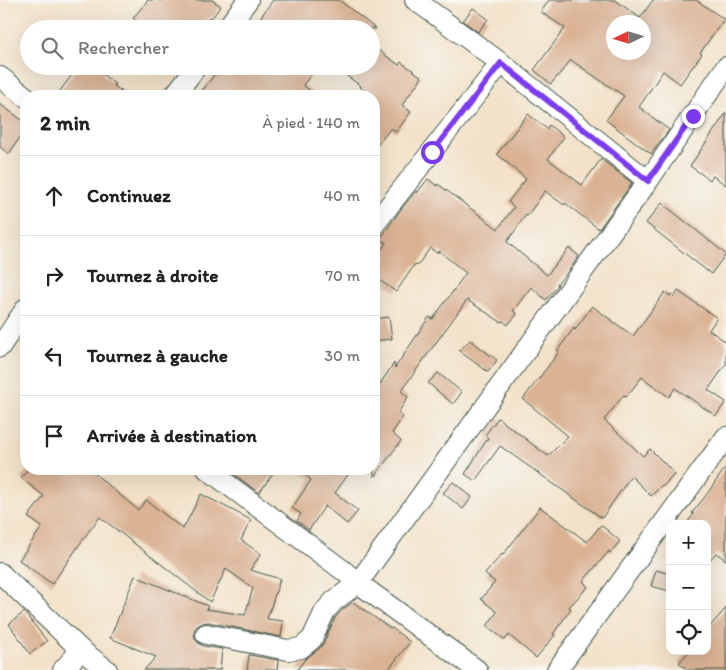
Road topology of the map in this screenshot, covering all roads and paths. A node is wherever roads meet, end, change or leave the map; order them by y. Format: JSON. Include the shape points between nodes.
{"nodes":[{"id":1,"x":248,"y":0,"type":"edge"},
{"id":2,"x":415,"y":0,"type":"edge"},
{"id":3,"x":233,"y":20,"type":"edge"},
{"id":4,"x":501,"y":63,"type":"junction"},
{"id":5,"x":726,"y":67,"type":"edge"},
{"id":6,"x":190,"y":75,"type":"edge"},
{"id":7,"x":0,"y":77,"type":"edge"},
{"id":8,"x":179,"y":90,"type":"edge"},
{"id":9,"x":20,"y":92,"type":"edge"},
{"id":10,"x":648,"y":181,"type":"junction"},
{"id":11,"x":380,"y":217,"type":"edge"},
{"id":12,"x":20,"y":334,"type":"edge"},
{"id":13,"x":0,"y":347,"type":"edge"},
{"id":14,"x":726,"y":437,"type":"edge"},
{"id":15,"x":215,"y":475,"type":"edge"},
{"id":16,"x":0,"y":573,"type":"edge"},
{"id":17,"x":358,"y":583,"type":"junction"},
{"id":18,"x":206,"y":634,"type":"dead end"},
{"id":19,"x":81,"y":650,"type":"junction"},
{"id":20,"x":63,"y":670,"type":"edge"},
{"id":21,"x":107,"y":670,"type":"edge"},
{"id":22,"x":477,"y":670,"type":"edge"},
{"id":23,"x":556,"y":670,"type":"edge"}],
"edges":[{"from":1,"to":3,"type":"street"},
{"from":2,"to":4,"type":"street"},
{"from":4,"to":10,"type":"street"},
{"from":4,"to":11,"type":"street"},
{"from":5,"to":10,"type":"street"},
{"from":6,"to":8,"type":"street"},
{"from":7,"to":9,"type":"street"},
{"from":10,"to":17,"type":"street"},
{"from":12,"to":13,"type":"street"},
{"from":14,"to":23,"type":"street"},
{"from":15,"to":17,"type":"street"},
{"from":16,"to":19,"type":"street"},
{"from":17,"to":18,"type":"street","via":[[325,611],[312,639],[301,648],[288,650]]},
{"from":17,"to":22,"type":"street"},
{"from":19,"to":20,"type":"street"},
{"from":19,"to":21,"type":"street"}]}
